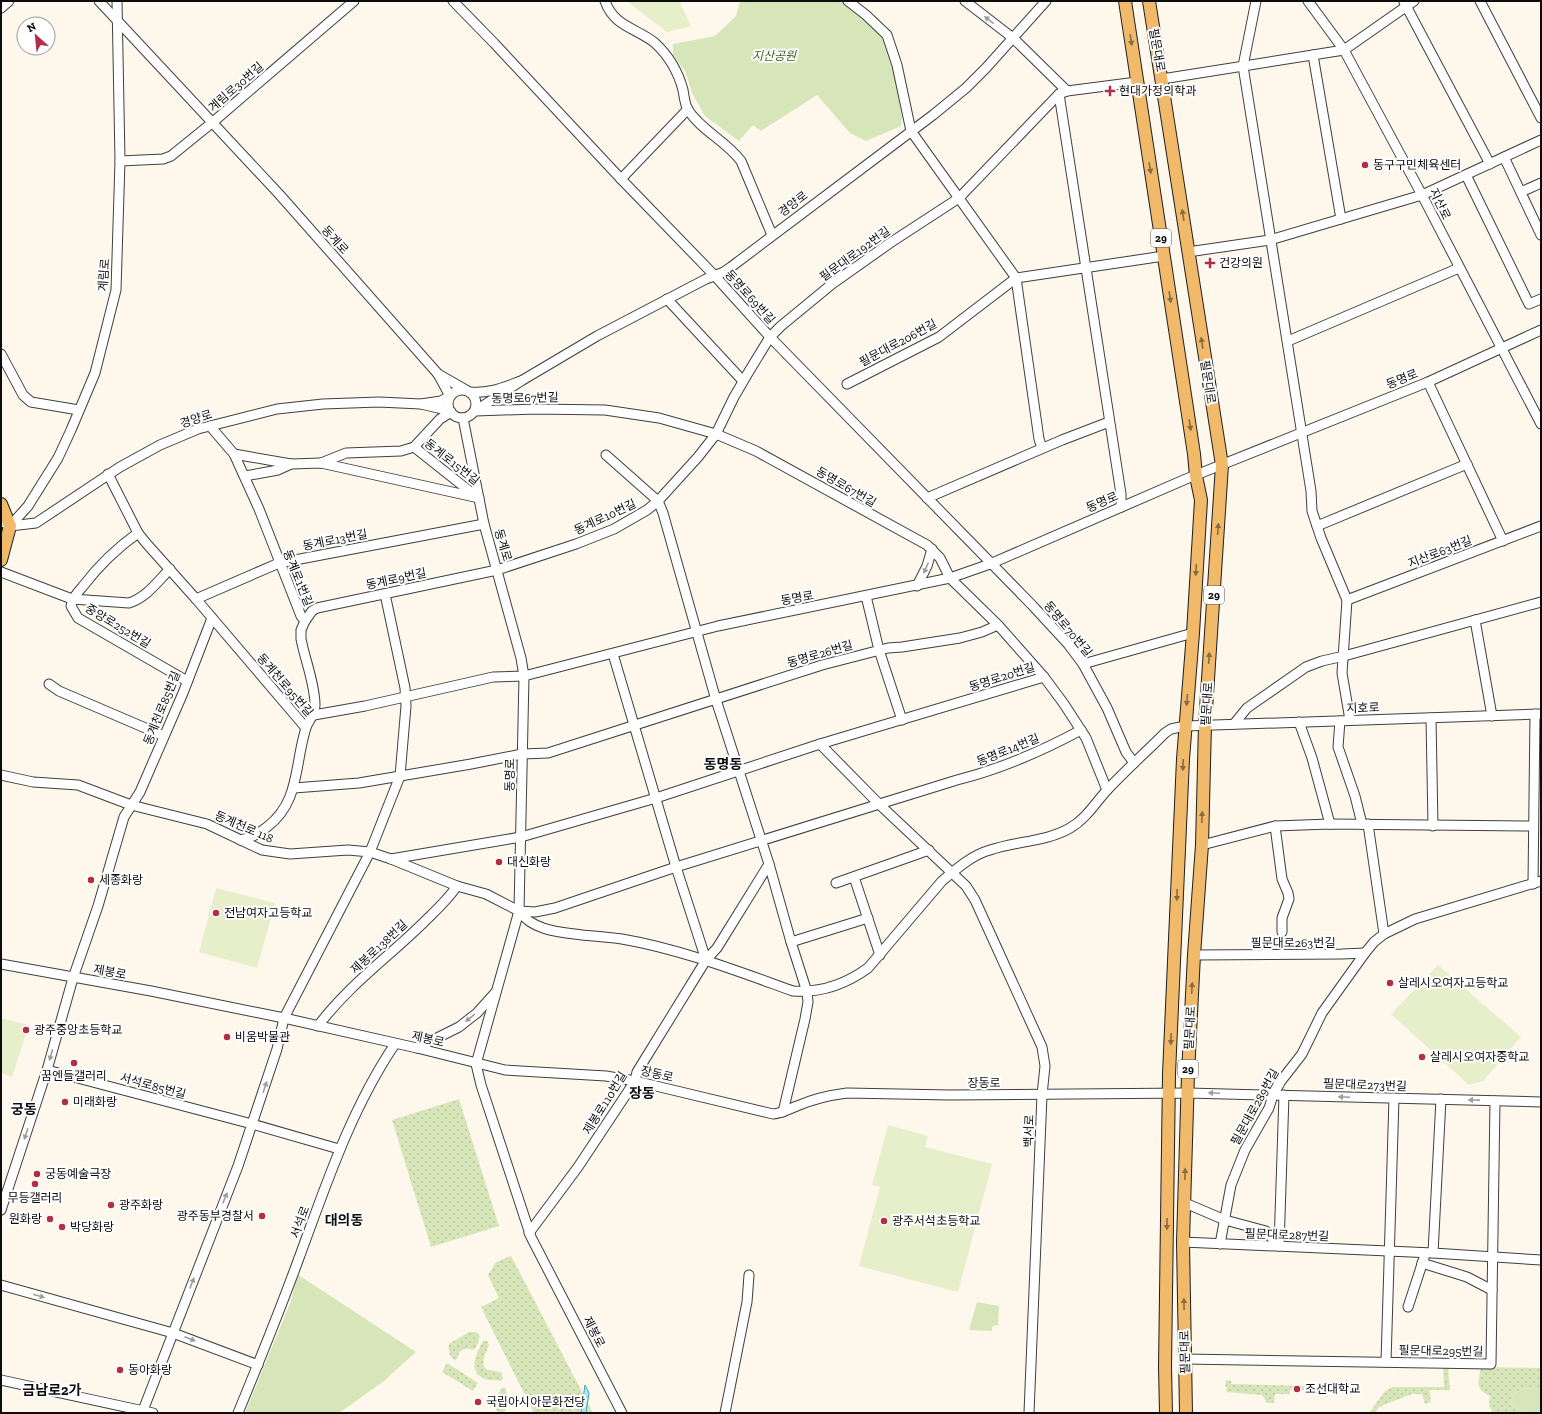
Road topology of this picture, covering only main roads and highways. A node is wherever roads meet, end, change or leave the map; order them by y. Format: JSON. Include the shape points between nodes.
{"nodes":[{"id":1,"x":1125,"y":1,"type":"edge"},
{"id":2,"x":1149,"y":1,"type":"edge"},
{"id":3,"x":1,"y":504,"type":"edge"},
{"id":4,"x":6,"y":524,"type":"edge"},
{"id":5,"x":1,"y":560,"type":"edge"},
{"id":6,"x":1166,"y":1413,"type":"edge"},
{"id":7,"x":1186,"y":1413,"type":"edge"}],
"edges":[{"from":1,"to":6,"type":"main road","name":"필문대로","number":"29","one_way":true,"via":[[1200,500],[1185,726],[1170,1061]]},
{"from":7,"to":2,"type":"main road","name":"필문대로","number":"29","one_way":true,"via":[[1183,1242],[1188,1093],[1202,845],[1205,725],[1222,465]]},
{"from":3,"to":4,"type":"main road"},
{"from":4,"to":5,"type":"main road"}]}
